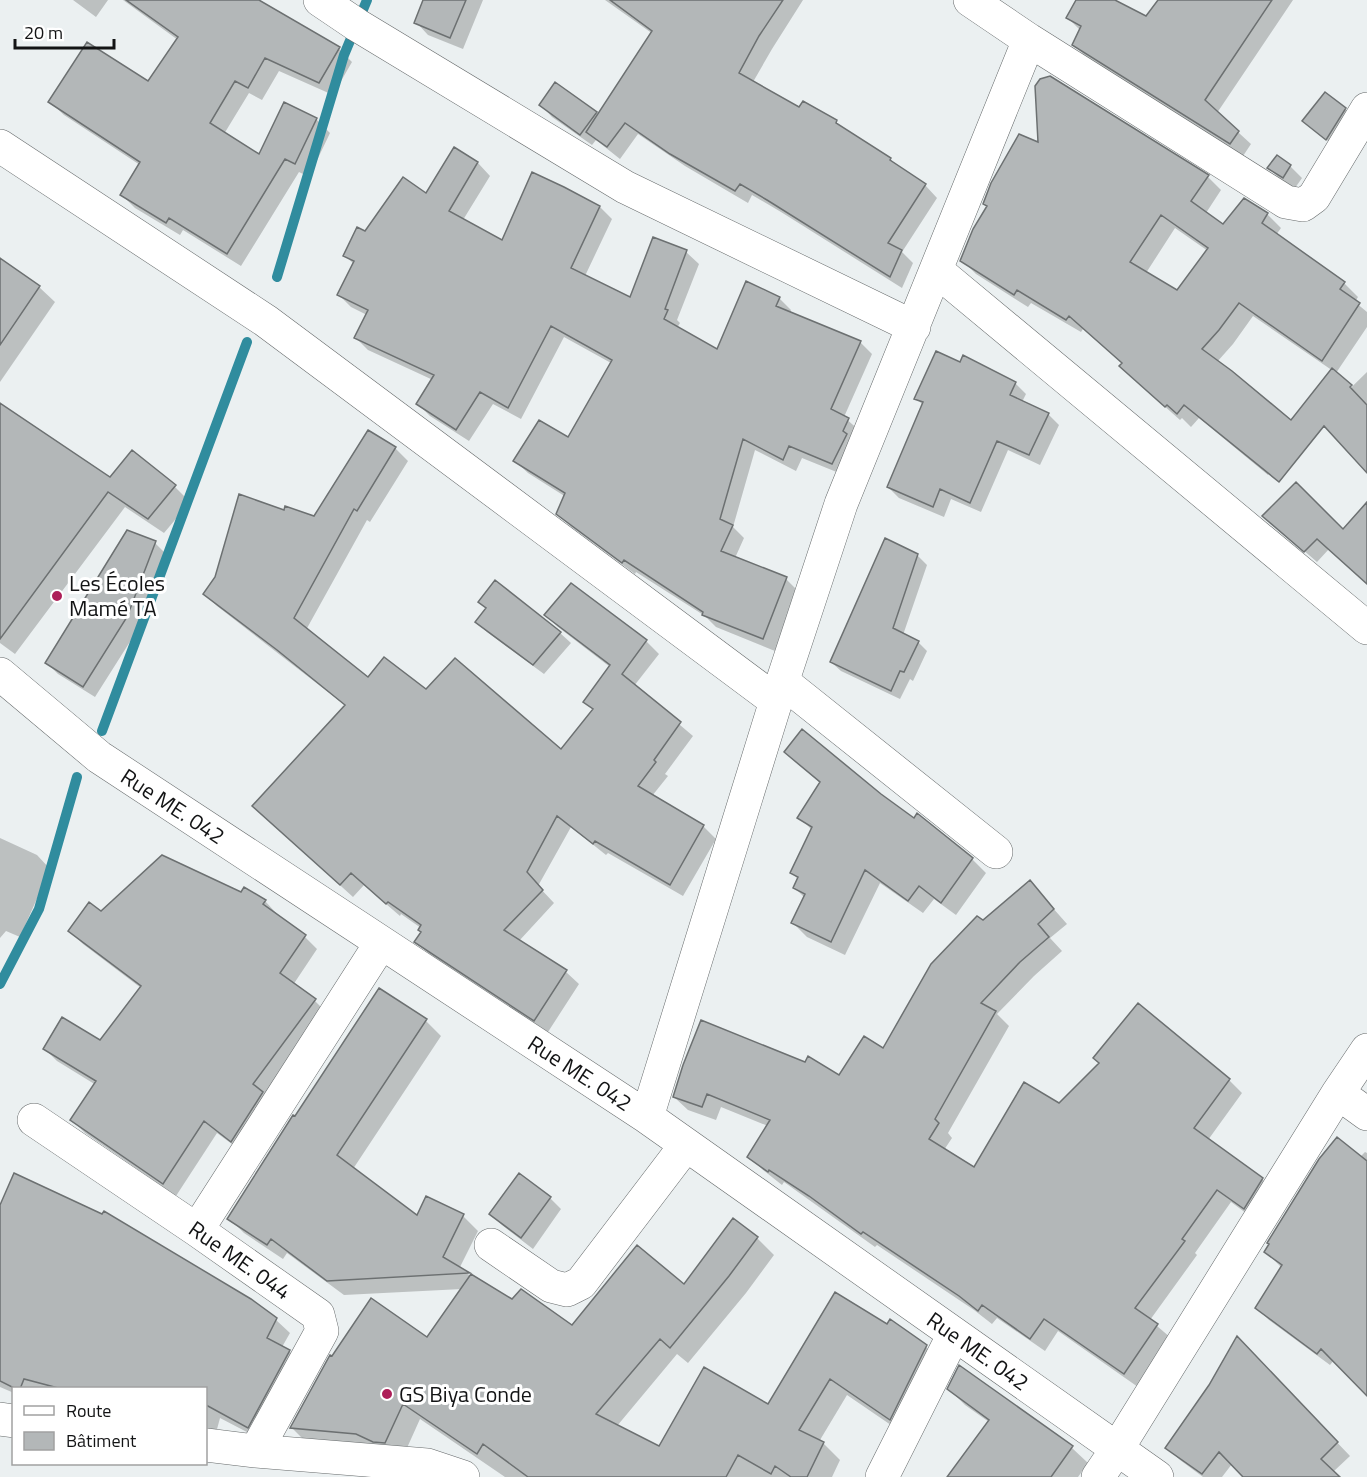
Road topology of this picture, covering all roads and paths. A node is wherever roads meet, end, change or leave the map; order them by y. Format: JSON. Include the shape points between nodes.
{"nodes":[{"id":1,"x":320,"y":0,"type":"edge"},
{"id":2,"x":970,"y":0,"type":"edge"},
{"id":3,"x":1029,"y":40,"type":"junction"},
{"id":4,"x":1367,"y":110,"type":"edge"},
{"id":5,"x":0,"y":146,"type":"edge"},
{"id":6,"x":936,"y":270,"type":"junction"},
{"id":7,"x":914,"y":327,"type":"junction"},
{"id":8,"x":1362,"y":614,"type":"edge"},
{"id":9,"x":0,"y":674,"type":"edge"},
{"id":10,"x":780,"y":691,"type":"junction"},
{"id":11,"x":996,"y":852,"type":"dead end"},
{"id":12,"x":381,"y":943,"type":"junction"},
{"id":13,"x":1367,"y":1050,"type":"edge"},
{"id":14,"x":1338,"y":1093,"type":"junction"},
{"id":15,"x":1367,"y":1114,"type":"edge"},
{"id":16,"x":647,"y":1117,"type":"junction"},
{"id":17,"x":34,"y":1120,"type":"dead end"},
{"id":18,"x":686,"y":1145,"type":"junction"},
{"id":19,"x":197,"y":1230,"type":"junction"},
{"id":20,"x":490,"y":1245,"type":"dead end"},
{"id":21,"x":954,"y":1334,"type":"junction"},
{"id":22,"x":207,"y":1445,"type":"edge"},
{"id":23,"x":1117,"y":1449,"type":"junction"},
{"id":24,"x":256,"y":1451,"type":"junction"},
{"id":25,"x":463,"y":1477,"type":"edge"},
{"id":26,"x":882,"y":1477,"type":"edge"},
{"id":27,"x":1098,"y":1477,"type":"edge"},
{"id":28,"x":1157,"y":1477,"type":"edge"}],
"edges":[{"from":1,"to":7,"type":"street","via":[[625,187]]},
{"from":2,"to":3,"type":"street"},
{"from":3,"to":4,"type":"street","via":[[1286,202],[1303,206],[1314,197]]},
{"from":3,"to":6,"type":"street"},
{"from":5,"to":10,"type":"street","via":[[266,321]]},
{"from":6,"to":7,"type":"street"},
{"from":6,"to":8,"type":"street"},
{"from":7,"to":10,"type":"street","via":[[841,504]]},
{"from":9,"to":12,"type":"street","name":"Rue ME. 042","via":[[99,757]]},
{"from":10,"to":11,"type":"street"},
{"from":10,"to":16,"type":"street"},
{"from":12,"to":16,"type":"street","name":"Rue ME. 042"},
{"from":12,"to":19,"type":"street"},
{"from":13,"to":14,"type":"street"},
{"from":14,"to":15,"type":"street"},
{"from":14,"to":23,"type":"street"},
{"from":16,"to":18,"type":"street","name":"Rue ME. 042"},
{"from":17,"to":19,"type":"street","name":"Rue ME. 044"},
{"from":18,"to":20,"type":"street","via":[[581,1283],[567,1290],[551,1286]]},
{"from":18,"to":21,"type":"street","name":"Rue ME. 042"},
{"from":19,"to":24,"type":"street","name":"Rue ME. 044","via":[[318,1315],[322,1331]]},
{"from":21,"to":23,"type":"street","name":"Rue ME. 042"},
{"from":21,"to":26,"type":"street"},
{"from":22,"to":24,"type":"street"},
{"from":23,"to":27,"type":"street"},
{"from":23,"to":28,"type":"street","name":"Rue ME. 042"},
{"from":24,"to":25,"type":"street","via":[[427,1465]]}]}
